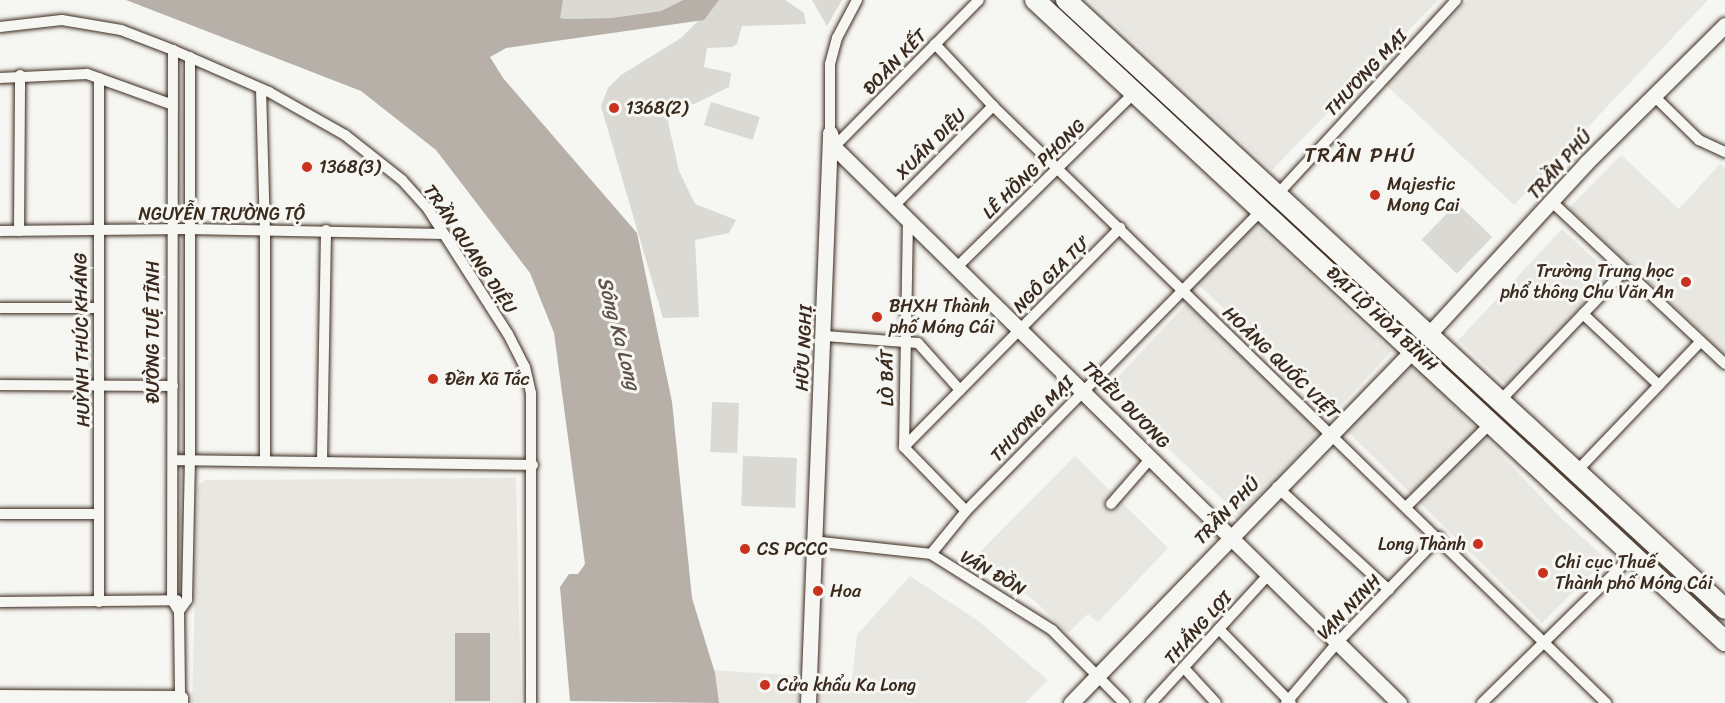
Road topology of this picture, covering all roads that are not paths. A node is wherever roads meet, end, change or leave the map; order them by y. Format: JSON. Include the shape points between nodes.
{"nodes":[{"id":1,"x":857,"y":0,"type":"edge"},
{"id":2,"x":979,"y":0,"type":"edge"},
{"id":3,"x":1035,"y":0,"type":"edge"},
{"id":4,"x":1066,"y":0,"type":"edge"},
{"id":5,"x":1456,"y":0,"type":"edge"},
{"id":6,"x":1725,"y":25,"type":"edge"},
{"id":7,"x":0,"y":27,"type":"edge"},
{"id":8,"x":935,"y":44,"type":"junction"},
{"id":9,"x":173,"y":50,"type":"junction"},
{"id":10,"x":1125,"y":55,"type":"junction"},
{"id":11,"x":190,"y":57,"type":"junction"},
{"id":12,"x":1110,"y":71,"type":"junction"},
{"id":13,"x":20,"y":75,"type":"junction"},
{"id":14,"x":0,"y":78,"type":"edge"},
{"id":15,"x":99,"y":78,"type":"junction"},
{"id":16,"x":261,"y":89,"type":"junction"},
{"id":17,"x":1133,"y":94,"type":"junction"},
{"id":18,"x":1654,"y":98,"type":"junction"},
{"id":19,"x":173,"y":105,"type":"junction"},
{"id":20,"x":993,"y":106,"type":"junction"},
{"id":21,"x":832,"y":140,"type":"junction"},
{"id":22,"x":1725,"y":152,"type":"edge"},
{"id":23,"x":1059,"y":168,"type":"junction"},
{"id":24,"x":1270,"y":202,"type":"junction"},
{"id":25,"x":1552,"y":202,"type":"junction"},
{"id":26,"x":894,"y":206,"type":"junction"},
{"id":27,"x":908,"y":219,"type":"junction"},
{"id":28,"x":1120,"y":228,"type":"junction"},
{"id":29,"x":173,"y":229,"type":"junction"},
{"id":30,"x":187,"y":229,"type":"junction"},
{"id":31,"x":265,"y":229,"type":"junction"},
{"id":32,"x":327,"y":230,"type":"junction"},
{"id":33,"x":0,"y":231,"type":"edge"},
{"id":34,"x":20,"y":231,"type":"junction"},
{"id":35,"x":96,"y":231,"type":"junction"},
{"id":36,"x":444,"y":234,"type":"junction"},
{"id":37,"x":957,"y":267,"type":"junction"},
{"id":38,"x":1624,"y":270,"type":"junction"},
{"id":39,"x":1185,"y":291,"type":"junction"},
{"id":40,"x":0,"y":308,"type":"edge"},
{"id":41,"x":96,"y":308,"type":"junction"},
{"id":42,"x":1583,"y":314,"type":"junction"},
{"id":43,"x":1020,"y":330,"type":"junction"},
{"id":44,"x":825,"y":336,"type":"junction"},
{"id":45,"x":903,"y":341,"type":"junction"},
{"id":46,"x":1701,"y":341,"type":"junction"},
{"id":47,"x":1421,"y":342,"type":"junction"},
{"id":48,"x":1725,"y":364,"type":"edge"},
{"id":49,"x":0,"y":385,"type":"edge"},
{"id":50,"x":1659,"y":385,"type":"junction"},
{"id":51,"x":98,"y":386,"type":"junction"},
{"id":52,"x":173,"y":386,"type":"junction"},
{"id":53,"x":1084,"y":389,"type":"junction"},
{"id":54,"x":960,"y":390,"type":"junction"},
{"id":55,"x":1499,"y":402,"type":"junction"},
{"id":56,"x":1493,"y":421,"type":"junction"},
{"id":57,"x":1332,"y":435,"type":"junction"},
{"id":58,"x":904,"y":447,"type":"junction"},
{"id":59,"x":1151,"y":458,"type":"junction"},
{"id":60,"x":190,"y":459,"type":"junction"},
{"id":61,"x":265,"y":459,"type":"junction"},
{"id":62,"x":173,"y":460,"type":"junction"},
{"id":63,"x":322,"y":461,"type":"junction"},
{"id":64,"x":533,"y":465,"type":"junction"},
{"id":65,"x":1575,"y":473,"type":"junction"},
{"id":66,"x":1277,"y":487,"type":"junction"},
{"id":67,"x":1110,"y":504,"type":"dead end"},
{"id":68,"x":1406,"y":507,"type":"junction"},
{"id":69,"x":966,"y":511,"type":"junction"},
{"id":70,"x":0,"y":514,"type":"edge"},
{"id":71,"x":99,"y":514,"type":"junction"},
{"id":72,"x":1230,"y":535,"type":"junction"},
{"id":73,"x":1439,"y":537,"type":"junction"},
{"id":74,"x":812,"y":541,"type":"junction"},
{"id":75,"x":1642,"y":547,"type":"junction"},
{"id":76,"x":931,"y":554,"type":"junction"},
{"id":77,"x":1269,"y":574,"type":"junction"},
{"id":78,"x":1389,"y":590,"type":"junction"},
{"id":79,"x":172,"y":600,"type":"junction"},
{"id":80,"x":188,"y":600,"type":"junction"},
{"id":81,"x":0,"y":602,"type":"edge"},
{"id":82,"x":99,"y":602,"type":"junction"},
{"id":83,"x":1725,"y":609,"type":"edge"},
{"id":84,"x":179,"y":611,"type":"junction"},
{"id":85,"x":1219,"y":629,"type":"junction"},
{"id":86,"x":1544,"y":640,"type":"junction"},
{"id":87,"x":1725,"y":641,"type":"edge"},
{"id":88,"x":1336,"y":643,"type":"junction"},
{"id":89,"x":1184,"y":668,"type":"junction"},
{"id":90,"x":1097,"y":675,"type":"junction"},
{"id":91,"x":0,"y":697,"type":"edge"},
{"id":92,"x":180,"y":700,"type":"edge"},
{"id":93,"x":1392,"y":701,"type":"edge"},
{"id":94,"x":1288,"y":702,"type":"edge"},
{"id":95,"x":531,"y":703,"type":"edge"},
{"id":96,"x":808,"y":703,"type":"edge"},
{"id":97,"x":1071,"y":703,"type":"edge"},
{"id":98,"x":1124,"y":703,"type":"edge"},
{"id":99,"x":1151,"y":703,"type":"edge"},
{"id":100,"x":1216,"y":703,"type":"edge"},
{"id":101,"x":1482,"y":703,"type":"edge"},
{"id":102,"x":1606,"y":703,"type":"edge"}],
"edges":[{"from":1,"to":21,"type":"street","name":"HỮU NGHỊ","via":[[837,38],[830,64]]},
{"from":2,"to":8,"type":"street","name":"ĐOÀN KẾT"},
{"from":3,"to":12,"type":"highway","name":"ĐẠI LỘ HÒA BÌNH"},
{"from":4,"to":10,"type":"highway","name":"ĐẠI LỘ HÒA BÌNH"},
{"from":5,"to":24,"type":"street","name":"THƯƠNG MẠI"},
{"from":6,"to":18,"type":"street","name":"TRẦN PHÚ"},
{"from":7,"to":9,"type":"street","name":"TRẦN QUANG DIỆU","via":[[28,22],[74,22],[121,30]]},
{"from":8,"to":20,"type":"street","name":"HOÀNG QUỐC VIỆT"},
{"from":8,"to":21,"type":"street","name":"ĐOÀN KẾT"},
{"from":9,"to":11,"type":"street","name":"TRẦN QUANG DIỆU"},
{"from":9,"to":19,"type":"street","name":"ĐƯỜNG TUỆ TĨNH"},
{"from":10,"to":12,"type":"highway"},
{"from":10,"to":24,"type":"highway","name":"ĐẠI LỘ HÒA BÌNH"},
{"from":11,"to":16,"type":"street","name":"TRẦN QUANG DIỆU"},
{"from":11,"to":30,"type":"street","name":"ĐƯỜNG TUỆ TĨNH"},
{"from":12,"to":17,"type":"highway","name":"ĐẠI LỘ HÒA BÌNH"},
{"from":13,"to":14,"type":"street"},
{"from":13,"to":15,"type":"street","via":[[70,72]]},
{"from":13,"to":34,"type":"street"},
{"from":15,"to":19,"type":"street"},
{"from":15,"to":35,"type":"street","name":"HUỲNH THÚC KHÁNG"},
{"from":16,"to":31,"type":"street"},
{"from":16,"to":36,"type":"street","name":"TRẦN QUANG DIỆU","via":[[345,135],[370,154],[402,180]]},
{"from":17,"to":23,"type":"street","name":"LÊ HỒNG PHONG"},
{"from":17,"to":24,"type":"highway","name":"ĐẠI LỘ HÒA BÌNH"},
{"from":18,"to":22,"type":"street","via":[[1699,140]]},
{"from":18,"to":25,"type":"street","name":"TRẦN PHÚ","via":[[1586,163]]},
{"from":19,"to":29,"type":"street","name":"ĐƯỜNG TUỆ TĨNH"},
{"from":20,"to":23,"type":"street","name":"HOÀNG QUỐC VIỆT"},
{"from":20,"to":26,"type":"street","name":"XUÂN DIỆU"},
{"from":21,"to":26,"type":"street","name":"TRIỀU DƯƠNG"},
{"from":21,"to":44,"type":"street","name":"HỮU NGHỊ"},
{"from":23,"to":28,"type":"street","name":"HOÀNG QUỐC VIỆT"},
{"from":23,"to":37,"type":"street","name":"LÊ HỒNG PHONG"},
{"from":24,"to":39,"type":"street","name":"THƯƠNG MẠI"},
{"from":24,"to":47,"type":"highway","name":"ĐẠI LỘ HÒA BÌNH"},
{"from":25,"to":38,"type":"street"},
{"from":25,"to":47,"type":"street","name":"TRẦN PHÚ"},
{"from":26,"to":27,"type":"street","name":"TRIỀU DƯƠNG"},
{"from":27,"to":37,"type":"street","name":"TRIỀU DƯƠNG"},
{"from":27,"to":45,"type":"street","name":"LÒ BÁT"},
{"from":28,"to":39,"type":"street","name":"HOÀNG QUỐC VIỆT"},
{"from":28,"to":43,"type":"street","name":"NGÔ GIA TỰ"},
{"from":29,"to":30,"type":"street","name":"NGUYỄN TRƯỜNG TỘ"},
{"from":29,"to":35,"type":"street","name":"NGUYỄN TRƯỜNG TỘ"},
{"from":29,"to":52,"type":"street","name":"ĐƯỜNG TUỆ TĨNH"},
{"from":30,"to":31,"type":"street","name":"NGUYỄN TRƯỜNG TỘ"},
{"from":30,"to":60,"type":"street","name":"ĐƯỜNG TUỆ TĨNH"},
{"from":31,"to":32,"type":"street","name":"NGUYỄN TRƯỜNG TỘ"},
{"from":31,"to":61,"type":"street"},
{"from":32,"to":36,"type":"street","name":"NGUYỄN TRƯỜNG TỘ"},
{"from":32,"to":63,"type":"street"},
{"from":33,"to":34,"type":"street","name":"NGUYỄN TRƯỜNG TỘ"},
{"from":34,"to":35,"type":"street","name":"NGUYỄN TRƯỜNG TỘ"},
{"from":35,"to":41,"type":"street","name":"HUỲNH THÚC KHÁNG"},
{"from":36,"to":64,"type":"street","name":"TRẦN QUANG DIỆU","via":[[525,366],[531,393]]},
{"from":37,"to":43,"type":"street","name":"TRIỀU DƯƠNG"},
{"from":38,"to":42,"type":"street"},
{"from":38,"to":46,"type":"street"},
{"from":39,"to":53,"type":"street","name":"THƯƠNG MẠI"},
{"from":39,"to":57,"type":"street","name":"HOÀNG QUỐC VIỆT"},
{"from":40,"to":41,"type":"street"},
{"from":41,"to":51,"type":"street","name":"HUỲNH THÚC KHÁNG"},
{"from":42,"to":50,"type":"street"},
{"from":42,"to":55,"type":"street"},
{"from":43,"to":53,"type":"street","name":"TRIỀU DƯƠNG"},
{"from":43,"to":54,"type":"street","name":"NGÔ GIA TỰ"},
{"from":44,"to":45,"type":"street"},
{"from":44,"to":74,"type":"street","name":"HỮU NGHỊ"},
{"from":45,"to":54,"type":"street","via":[[918,343]]},
{"from":45,"to":58,"type":"street","name":"LÒ BÁT"},
{"from":46,"to":48,"type":"street"},
{"from":46,"to":50,"type":"street"},
{"from":47,"to":55,"type":"highway","name":"ĐẠI LỘ HÒA BÌNH"},
{"from":47,"to":56,"type":"highway","name":"ĐẠI LỘ HÒA BÌNH"},
{"from":47,"to":57,"type":"street","name":"TRẦN PHÚ"},
{"from":49,"to":51,"type":"street"},
{"from":50,"to":65,"type":"street"},
{"from":51,"to":52,"type":"street"},
{"from":51,"to":71,"type":"street","name":"HUỲNH THÚC KHÁNG"},
{"from":52,"to":62,"type":"street","name":"ĐƯỜNG TUỆ TĨNH"},
{"from":53,"to":59,"type":"street","name":"TRIỀU DƯƠNG"},
{"from":53,"to":69,"type":"street","name":"THƯƠNG MẠI"},
{"from":54,"to":58,"type":"street","name":"NGÔ GIA TỰ"},
{"from":55,"to":65,"type":"highway","name":"ĐẠI LỘ HÒA BÌNH"},
{"from":56,"to":68,"type":"street"},
{"from":56,"to":75,"type":"highway","name":"ĐẠI LỘ HÒA BÌNH"},
{"from":57,"to":66,"type":"street","name":"TRẦN PHÚ"},
{"from":57,"to":68,"type":"street","name":"HOÀNG QUỐC VIỆT"},
{"from":58,"to":69,"type":"street"},
{"from":59,"to":67,"type":"street"},
{"from":59,"to":72,"type":"street","name":"TRIỀU DƯƠNG"},
{"from":60,"to":61,"type":"street"},
{"from":60,"to":62,"type":"street"},
{"from":60,"to":80,"type":"street","name":"ĐƯỜNG TUỆ TĨNH"},
{"from":61,"to":63,"type":"street"},
{"from":62,"to":79,"type":"street","name":"ĐƯỜNG TUỆ TĨNH"},
{"from":63,"to":64,"type":"street"},
{"from":64,"to":95,"type":"street","name":"TRẦN QUANG DIỆU"},
{"from":65,"to":75,"type":"highway","name":"ĐẠI LỘ HÒA BÌNH"},
{"from":66,"to":72,"type":"street","name":"TRẦN PHÚ"},
{"from":66,"to":78,"type":"street"},
{"from":68,"to":73,"type":"street","name":"HOÀNG QUỐC VIỆT"},
{"from":69,"to":76,"type":"street","name":"THƯƠNG MẠI"},
{"from":70,"to":71,"type":"street"},
{"from":71,"to":82,"type":"street","name":"HUỲNH THÚC KHÁNG"},
{"from":72,"to":77,"type":"street","name":"TRIỀU DƯƠNG"},
{"from":72,"to":90,"type":"street","name":"TRẦN PHÚ"},
{"from":73,"to":78,"type":"street","name":"VẠN NINH"},
{"from":73,"to":86,"type":"street","name":"HOÀNG QUỐC VIỆT"},
{"from":74,"to":76,"type":"street","name":"VÂN ĐỒN"},
{"from":74,"to":96,"type":"street","name":"HỮU NGHỊ"},
{"from":75,"to":83,"type":"highway","name":"ĐẠI LỘ HÒA BÌNH"},
{"from":75,"to":86,"type":"street"},
{"from":75,"to":87,"type":"highway","name":"ĐẠI LỘ HÒA BÌNH"},
{"from":76,"to":90,"type":"street","name":"VÂN ĐỒN","via":[[1052,630]]},
{"from":77,"to":85,"type":"street","name":"THẮNG LỢI"},
{"from":77,"to":88,"type":"street","name":"TRIỀU DƯƠNG"},
{"from":78,"to":88,"type":"street","name":"VẠN NINH"},
{"from":79,"to":80,"type":"street"},
{"from":79,"to":82,"type":"street"},
{"from":79,"to":84,"type":"street"},
{"from":80,"to":84,"type":"street"},
{"from":81,"to":82,"type":"street"},
{"from":84,"to":92,"type":"street"},
{"from":85,"to":89,"type":"street","name":"THẮNG LỢI"},
{"from":85,"to":94,"type":"street"},
{"from":86,"to":101,"type":"street"},
{"from":86,"to":102,"type":"street","name":"HOÀNG QUỐC VIỆT"},
{"from":88,"to":93,"type":"street","name":"TRIỀU DƯƠNG"},
{"from":88,"to":94,"type":"street","name":"VẠN NINH"},
{"from":89,"to":99,"type":"street","name":"THẮNG LỢI"},
{"from":89,"to":100,"type":"street"},
{"from":90,"to":97,"type":"street","name":"TRẦN PHÚ"},
{"from":90,"to":98,"type":"street","name":"VÂN ĐỒN"},
{"from":91,"to":92,"type":"street"}]}
